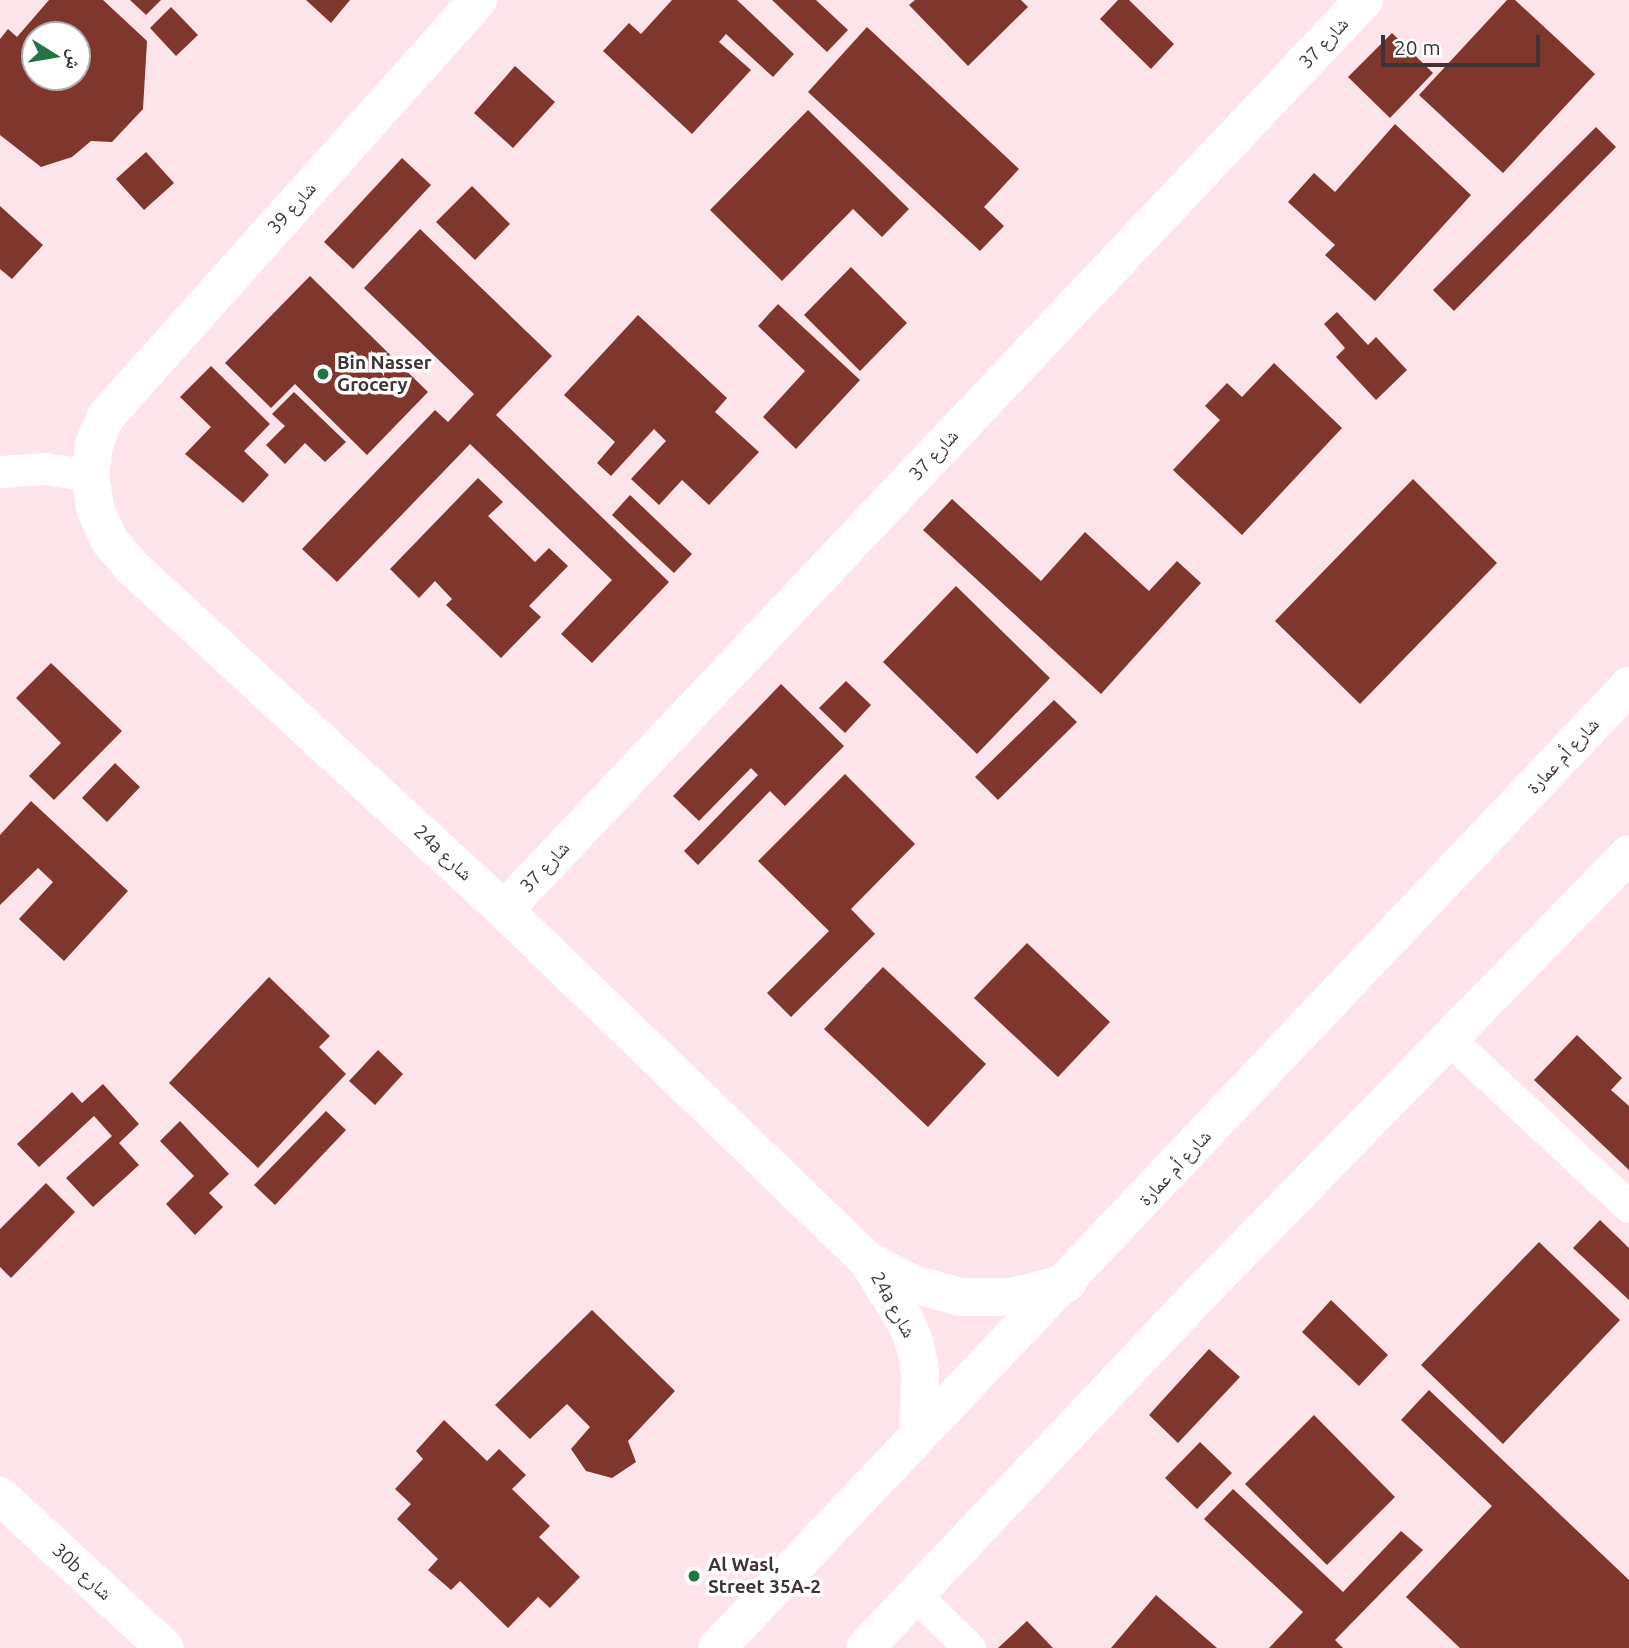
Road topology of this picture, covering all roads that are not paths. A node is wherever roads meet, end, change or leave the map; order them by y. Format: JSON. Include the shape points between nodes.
{"nodes":[{"id":1,"x":478,"y":0,"type":"edge"},
{"id":2,"x":1364,"y":0,"type":"edge"},
{"id":3,"x":106,"y":416,"type":"joint"},
{"id":4,"x":0,"y":472,"type":"edge"},
{"id":5,"x":90,"y":476,"type":"junction"},
{"id":6,"x":1629,"y":686,"type":"edge"},
{"id":7,"x":1629,"y":853,"type":"edge"},
{"id":8,"x":505,"y":910,"type":"junction"},
{"id":9,"x":1449,"y":1039,"type":"junction"},
{"id":10,"x":1629,"y":1207,"type":"edge"},
{"id":11,"x":867,"y":1260,"type":"junction"},
{"id":12,"x":1067,"y":1283,"type":"junction"},
{"id":13,"x":918,"y":1434,"type":"junction"},
{"id":14,"x":0,"y":1496,"type":"edge"},
{"id":15,"x":915,"y":1595,"type":"junction"},
{"id":16,"x":165,"y":1648,"type":"edge"},
{"id":17,"x":718,"y":1648,"type":"edge"},
{"id":18,"x":865,"y":1648,"type":"edge"},
{"id":19,"x":970,"y":1648,"type":"edge"}],
"edges":[{"from":1,"to":3,"type":"street","name":"شارع 39"},
{"from":2,"to":8,"type":"street","name":"شارع 37"},
{"from":3,"to":5,"type":"street","name":"24a شارع","via":[[94,444]]},
{"from":4,"to":5,"type":"lane","via":[[46,469]]},
{"from":5,"to":8,"type":"street","name":"24a شارع","via":[[95,509],[110,541],[133,568]]},
{"from":6,"to":12,"type":"street","name":"شارع أم عمارة"},
{"from":7,"to":9,"type":"street"},
{"from":8,"to":11,"type":"street","name":"24a شارع"},
{"from":9,"to":10,"type":"lane"},
{"from":9,"to":15,"type":"street"},
{"from":11,"to":12,"type":"street","name":"24a شارع","via":[[913,1284],[961,1297],[1011,1297]]},
{"from":11,"to":13,"type":"street","name":"24a شارع","via":[[916,1347],[921,1395]]},
{"from":12,"to":13,"type":"street","name":"شارع أم عمارة"},
{"from":13,"to":17,"type":"street","name":"شارع أم عمارة"},
{"from":14,"to":16,"type":"street","name":"30b شارع"},
{"from":15,"to":18,"type":"street"},
{"from":15,"to":19,"type":"lane"}]}
